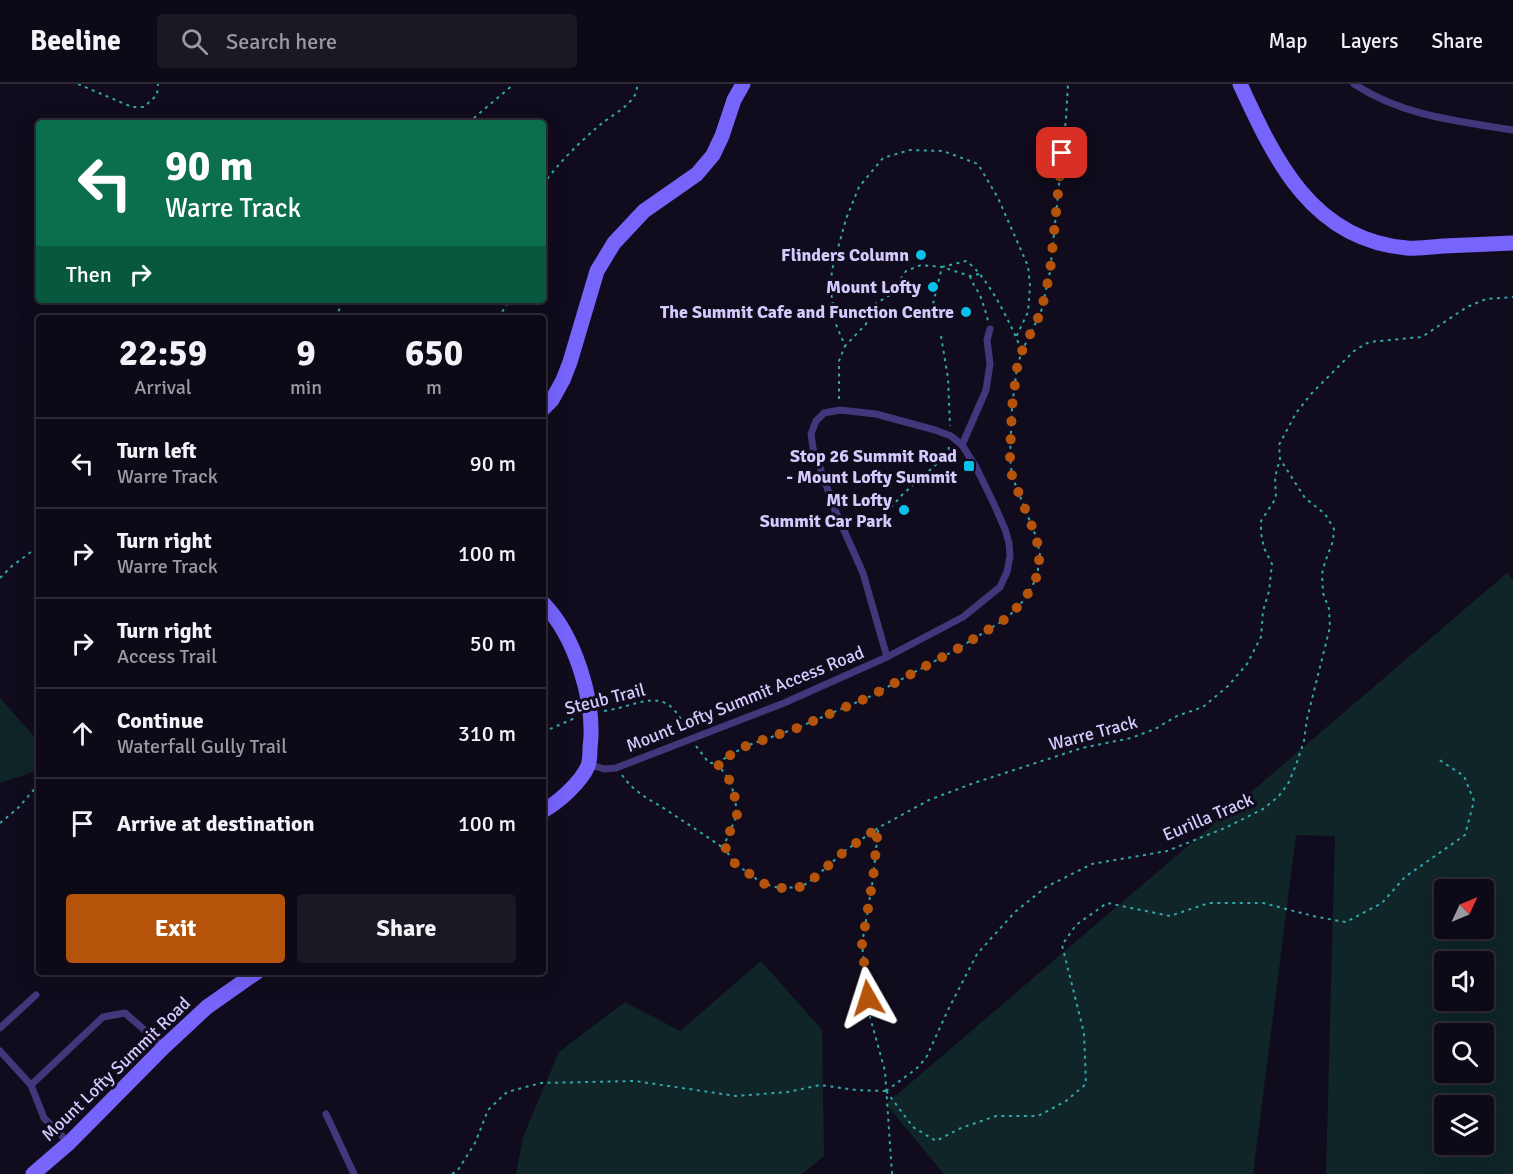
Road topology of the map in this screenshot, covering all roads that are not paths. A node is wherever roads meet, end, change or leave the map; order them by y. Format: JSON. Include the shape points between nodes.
{"nodes":[{"id":1,"x":743,"y":84,"type":"edge"},
{"id":2,"x":1240,"y":84,"type":"edge"},
{"id":3,"x":1354,"y":84,"type":"edge"},
{"id":4,"x":1513,"y":130,"type":"edge"},
{"id":5,"x":1513,"y":243,"type":"edge"},
{"id":6,"x":990,"y":329,"type":"road end"},
{"id":7,"x":546,"y":406,"type":"edge"},
{"id":8,"x":962,"y":445,"type":"junction"},
{"id":9,"x":546,"y":606,"type":"edge"},
{"id":10,"x":887,"y":657,"type":"junction"},
{"id":11,"x":588,"y":764,"type":"junction"},
{"id":12,"x":546,"y":809,"type":"edge"},
{"id":13,"x":253,"y":975,"type":"edge"},
{"id":14,"x":36,"y":995,"type":"dead end"},
{"id":15,"x":0,"y":1028,"type":"edge"},
{"id":16,"x":164,"y":1047,"type":"junction"},
{"id":17,"x":0,"y":1050,"type":"edge"},
{"id":18,"x":31,"y":1085,"type":"junction"},
{"id":19,"x":326,"y":1114,"type":"dead end"},
{"id":20,"x":69,"y":1143,"type":"junction"},
{"id":21,"x":33,"y":1174,"type":"edge"},
{"id":22,"x":354,"y":1174,"type":"edge"}],
"edges":[{"from":1,"to":7,"type":"main road","via":[[713,156],[697,174],[644,211],[614,243],[597,271],[563,380]]},
{"from":2,"to":5,"type":"main road","via":[[1284,171],[1311,202],[1347,231],[1372,242],[1408,248]]},
{"from":3,"to":4,"type":"lane","via":[[1401,108],[1438,119]]},
{"from":6,"to":8,"type":"lane","via":[[986,390]]},
{"from":8,"to":10,"type":"lane","name":"Mount Lofty Summit Access Road","via":[[1005,529],[1010,555],[1007,572],[1000,587],[963,617]]},
{"from":8,"to":10,"type":"lane","via":[[935,430],[876,414],[840,410],[824,413],[811,434],[835,510],[863,573]]},
{"from":9,"to":11,"type":"main road","via":[[569,640],[580,670],[590,713]]},
{"from":10,"to":11,"type":"lane","name":"Mount Lofty Summit Access Road","via":[[784,703],[616,768]]},
{"from":11,"to":12,"type":"main road","via":[[578,782]]},
{"from":13,"to":16,"type":"main road","name":"Mount Lofty Summit Road","via":[[207,1007]]},
{"from":14,"to":15,"type":"lane"},
{"from":16,"to":18,"type":"lane","via":[[125,1013],[103,1017]]},
{"from":16,"to":20,"type":"main road","name":"Mount Lofty Summit Road"},
{"from":17,"to":18,"type":"lane"},
{"from":18,"to":20,"type":"lane","via":[[44,1118]]},
{"from":19,"to":22,"type":"lane"},
{"from":20,"to":21,"type":"main road","name":"Mount Lofty Summit Road"}]}
